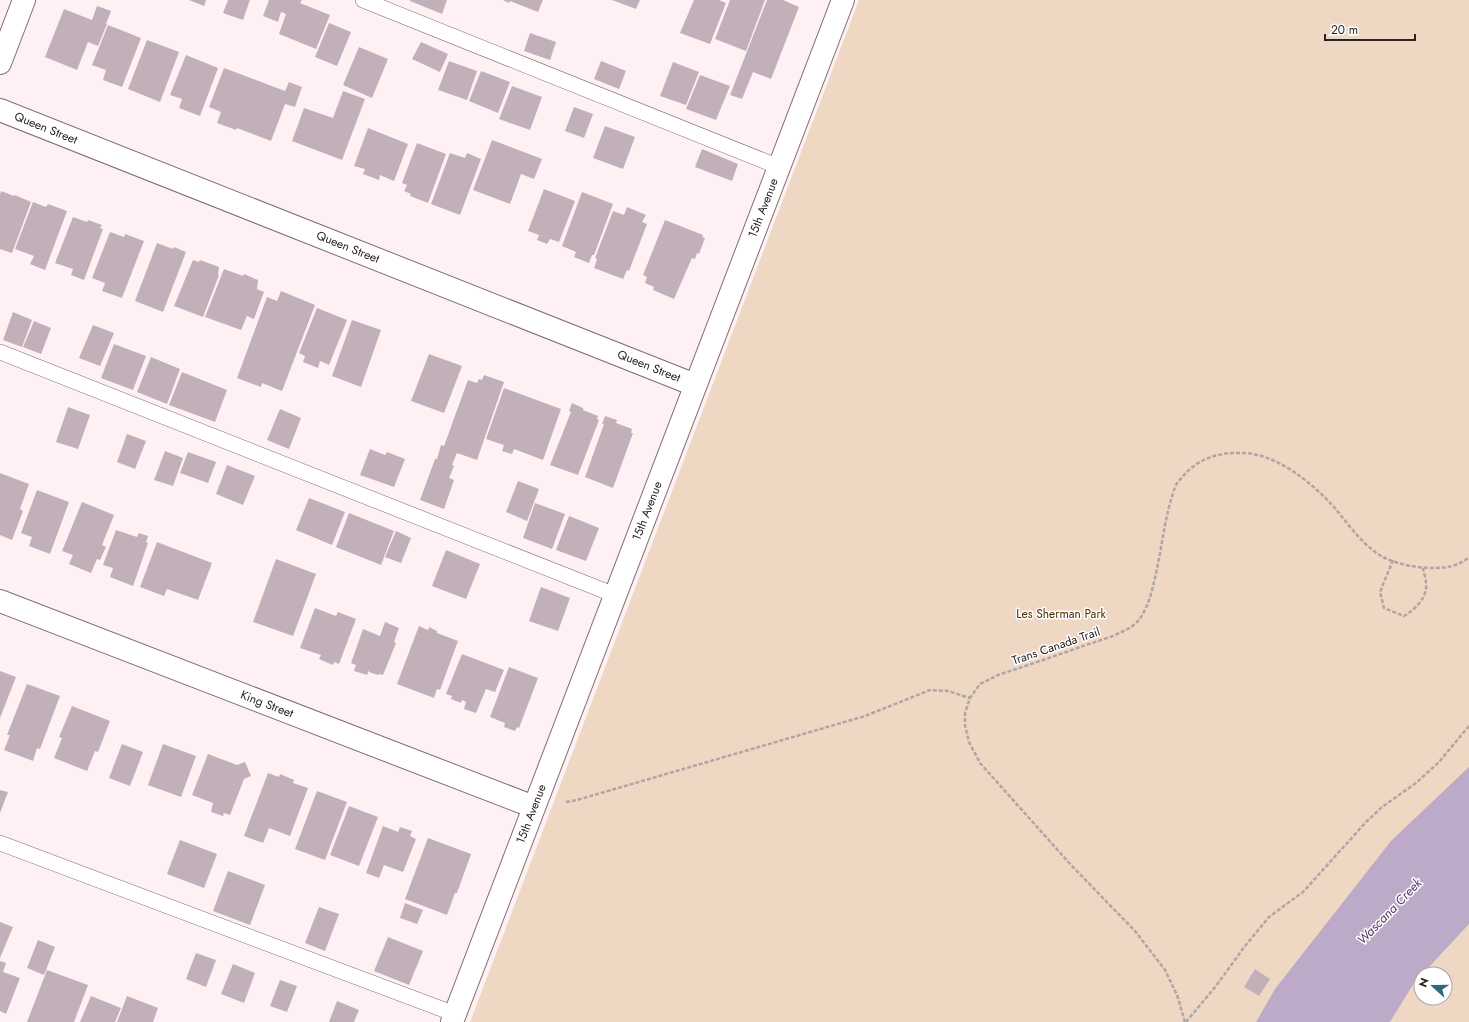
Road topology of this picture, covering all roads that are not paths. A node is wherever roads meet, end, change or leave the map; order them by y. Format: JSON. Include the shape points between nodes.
{"nodes":[{"id":1,"x":24,"y":0,"type":"edge"},
{"id":2,"x":362,"y":0,"type":"edge"},
{"id":3,"x":842,"y":0,"type":"edge"},
{"id":4,"x":0,"y":63,"type":"edge"},
{"id":5,"x":0,"y":110,"type":"edge"},
{"id":6,"x":779,"y":167,"type":"junction"},
{"id":7,"x":0,"y":352,"type":"edge"},
{"id":8,"x":695,"y":385,"type":"junction"},
{"id":9,"x":615,"y":596,"type":"junction"},
{"id":10,"x":0,"y":601,"type":"edge"},
{"id":11,"x":534,"y":807,"type":"junction"},
{"id":12,"x":0,"y":843,"type":"edge"},
{"id":13,"x":453,"y":1018,"type":"edge"}],
"edges":[{"from":1,"to":4,"type":"street"},
{"from":2,"to":6,"type":"lane"},
{"from":3,"to":6,"type":"street","name":"15th Avenue"},
{"from":5,"to":8,"type":"street","name":"Queen Street"},
{"from":6,"to":8,"type":"street","name":"15th Avenue"},
{"from":7,"to":9,"type":"lane"},
{"from":8,"to":9,"type":"street","name":"15th Avenue"},
{"from":9,"to":11,"type":"street","name":"15th Avenue"},
{"from":10,"to":11,"type":"street","name":"King Street"},
{"from":11,"to":13,"type":"street","name":"15th Avenue"},
{"from":12,"to":13,"type":"lane"}]}
